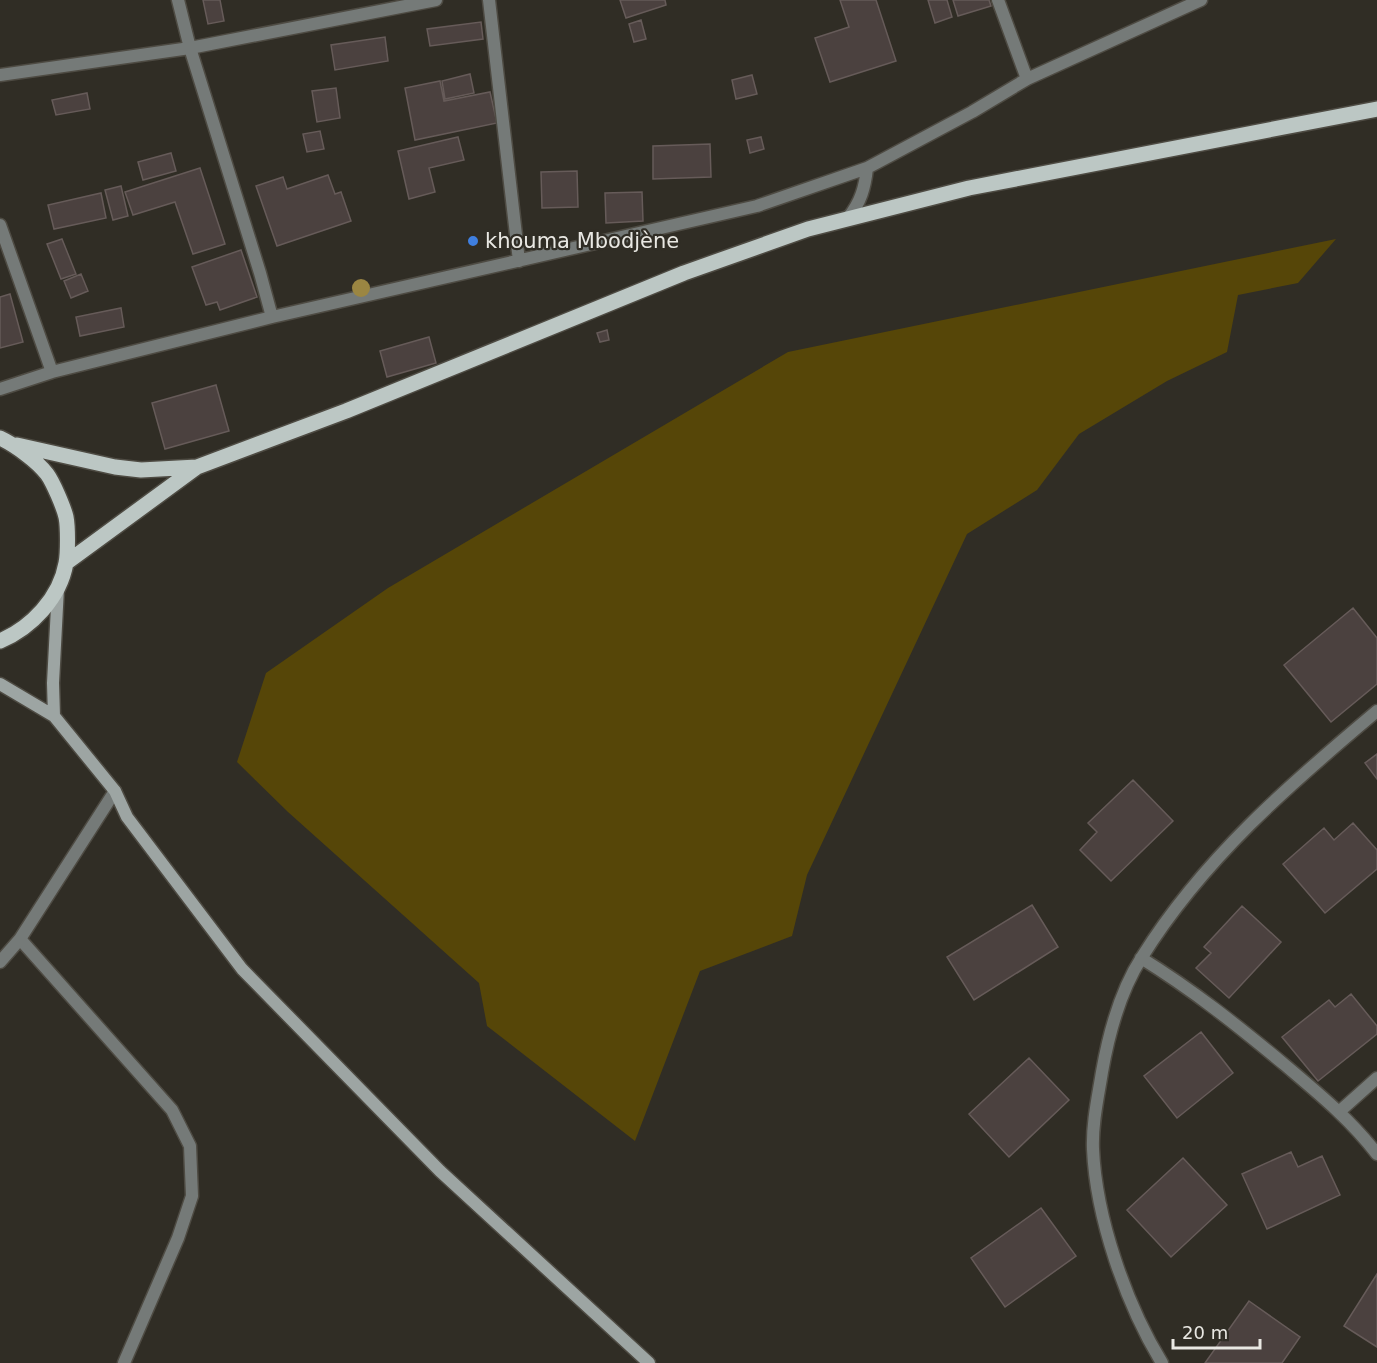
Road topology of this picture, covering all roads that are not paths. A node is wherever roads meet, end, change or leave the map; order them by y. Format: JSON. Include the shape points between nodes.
{"nodes":[{"id":1,"x":178,"y":0,"type":"edge"},
{"id":2,"x":436,"y":0,"type":"edge"},
{"id":3,"x":489,"y":0,"type":"edge"},
{"id":4,"x":998,"y":0,"type":"edge"},
{"id":5,"x":1201,"y":0,"type":"edge"},
{"id":6,"x":190,"y":48,"type":"junction"},
{"id":7,"x":0,"y":75,"type":"edge"},
{"id":8,"x":1027,"y":79,"type":"junction"},
{"id":9,"x":1377,"y":109,"type":"edge"},
{"id":10,"x":867,"y":168,"type":"junction"},
{"id":11,"x":848,"y":218,"type":"junction"},
{"id":12,"x":0,"y":225,"type":"edge"},
{"id":13,"x":519,"y":261,"type":"junction"},
{"id":14,"x":272,"y":317,"type":"junction"},
{"id":15,"x":52,"y":372,"type":"junction"},
{"id":16,"x":0,"y":389,"type":"edge"},
{"id":17,"x":7,"y":441,"type":"edge"},
{"id":18,"x":197,"y":467,"type":"junction"},
{"id":19,"x":66,"y":563,"type":"junction"},
{"id":20,"x":58,"y":588,"type":"junction"},
{"id":21,"x":0,"y":641,"type":"edge"},
{"id":22,"x":0,"y":684,"type":"edge"},
{"id":23,"x":1377,"y":711,"type":"edge"},
{"id":24,"x":54,"y":716,"type":"junction"},
{"id":25,"x":115,"y":791,"type":"junction"},
{"id":26,"x":20,"y":939,"type":"junction"},
{"id":27,"x":1141,"y":958,"type":"junction"},
{"id":28,"x":0,"y":962,"type":"edge"},
{"id":29,"x":1377,"y":1078,"type":"edge"},
{"id":30,"x":1340,"y":1111,"type":"junction"},
{"id":31,"x":1377,"y":1154,"type":"edge"},
{"id":32,"x":124,"y":1363,"type":"edge"},
{"id":33,"x":649,"y":1363,"type":"edge"},
{"id":34,"x":1162,"y":1363,"type":"edge"}],
"edges":[{"from":1,"to":6,"type":"street"},
{"from":2,"to":6,"type":"street"},
{"from":3,"to":13,"type":"street"},
{"from":4,"to":8,"type":"street"},
{"from":5,"to":8,"type":"street"},
{"from":6,"to":7,"type":"street"},
{"from":6,"to":14,"type":"street"},
{"from":8,"to":10,"type":"street"},
{"from":9,"to":11,"type":"main road","via":[[969,188]]},
{"from":10,"to":11,"type":"street","via":[[858,205]]},
{"from":10,"to":13,"type":"street","via":[[757,206]]},
{"from":11,"to":18,"type":"main road","via":[[684,273],[346,411]]},
{"from":12,"to":15,"type":"street"},
{"from":13,"to":14,"type":"street"},
{"from":14,"to":15,"type":"street"},
{"from":15,"to":16,"type":"street"},
{"from":17,"to":18,"type":"main road","via":[[115,467]]},
{"from":17,"to":19,"type":"main road","via":[[48,475],[66,517]]},
{"from":18,"to":19,"type":"main road"},
{"from":19,"to":20,"type":"main road"},
{"from":20,"to":21,"type":"main road","via":[[40,614],[15,635]]},
{"from":20,"to":24,"type":"street"},
{"from":22,"to":24,"type":"street"},
{"from":23,"to":27,"type":"street","via":[[1327,753],[1205,870]]},
{"from":24,"to":25,"type":"street"},
{"from":25,"to":26,"type":"street"},
{"from":25,"to":33,"type":"street","via":[[127,817],[242,969],[440,1171]]},
{"from":26,"to":28,"type":"street"},
{"from":26,"to":32,"type":"street","via":[[172,1110],[190,1146],[192,1196]]},
{"from":27,"to":30,"type":"street","via":[[1186,986]]},
{"from":27,"to":34,"type":"street","via":[[1117,1010],[1106,1052],[1093,1149],[1102,1212],[1120,1274]]},
{"from":29,"to":30,"type":"street"},
{"from":30,"to":31,"type":"street"}]}
